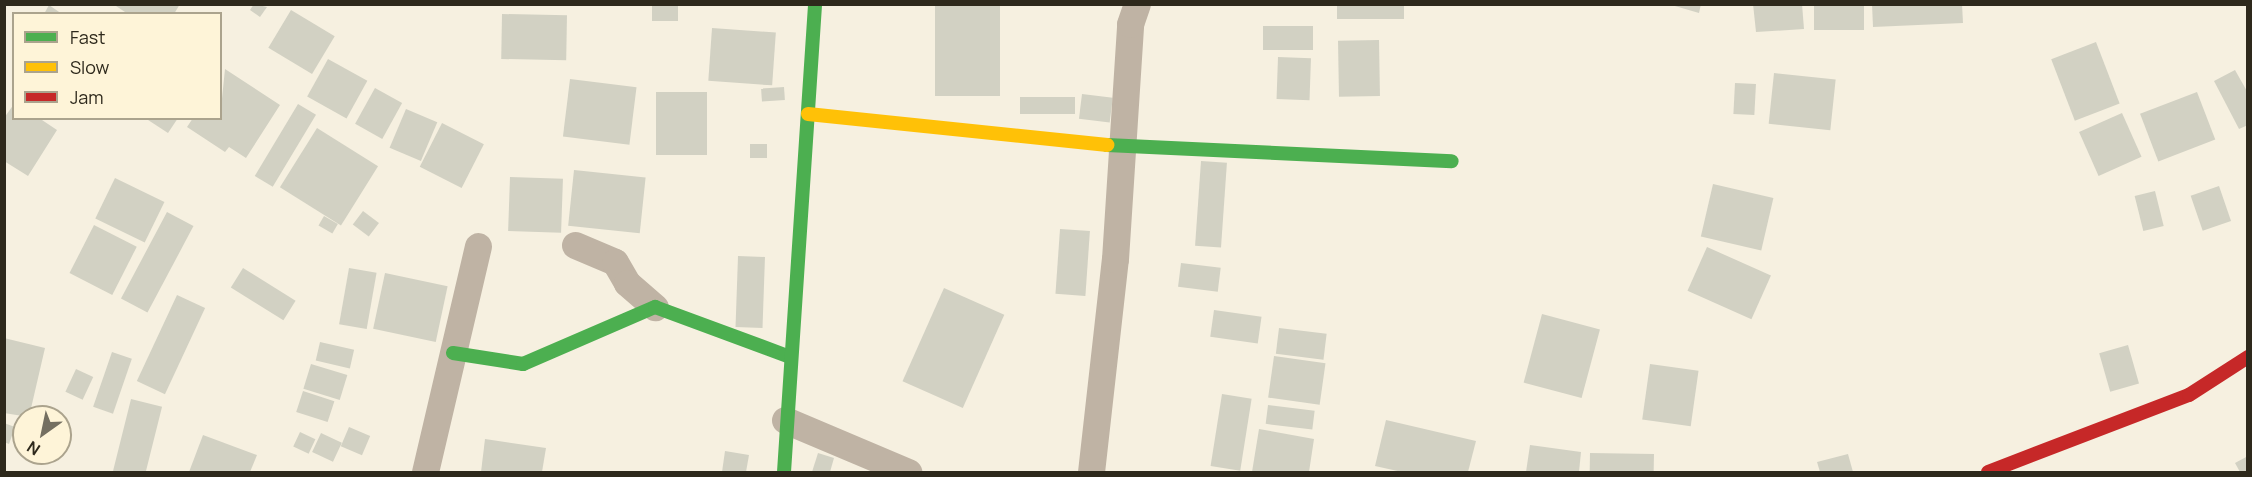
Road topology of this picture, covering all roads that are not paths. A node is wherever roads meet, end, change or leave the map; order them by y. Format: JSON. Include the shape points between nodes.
{"nodes":[{"id":1,"x":815,"y":4,"type":"edge"},
{"id":2,"x":1137,"y":4,"type":"edge"},
{"id":3,"x":808,"y":114,"type":"junction"},
{"id":4,"x":1122,"y":147,"type":"junction"},
{"id":5,"x":1452,"y":161,"type":"dead end"},
{"id":6,"x":575,"y":245,"type":"dead end"},
{"id":7,"x":478,"y":246,"type":"dead end"},
{"id":8,"x":655,"y":306,"type":"junction"},
{"id":9,"x":453,"y":353,"type":"junction"},
{"id":10,"x":790,"y":357,"type":"junction"},
{"id":11,"x":2247,"y":357,"type":"edge"},
{"id":12,"x":785,"y":420,"type":"junction"},
{"id":13,"x":425,"y":472,"type":"edge"},
{"id":14,"x":784,"y":472,"type":"edge"},
{"id":15,"x":908,"y":472,"type":"edge"},
{"id":16,"x":1090,"y":472,"type":"edge"},
{"id":17,"x":1988,"y":472,"type":"edge"}],
"edges":[{"from":1,"to":3,"type":"street"},
{"from":2,"to":4,"type":"street","via":[[1130,24]]},
{"from":3,"to":4,"type":"street"},
{"from":3,"to":10,"type":"street"},
{"from":4,"to":5,"type":"street"},
{"from":4,"to":16,"type":"street"},
{"from":6,"to":8,"type":"street","via":[[615,262],[627,283]]},
{"from":7,"to":9,"type":"street"},
{"from":8,"to":9,"type":"street","via":[[523,364]]},
{"from":8,"to":10,"type":"street"},
{"from":9,"to":13,"type":"street"},
{"from":10,"to":12,"type":"street"},
{"from":11,"to":17,"type":"street","via":[[2189,395]]},
{"from":12,"to":14,"type":"street"},
{"from":12,"to":15,"type":"street"}]}
